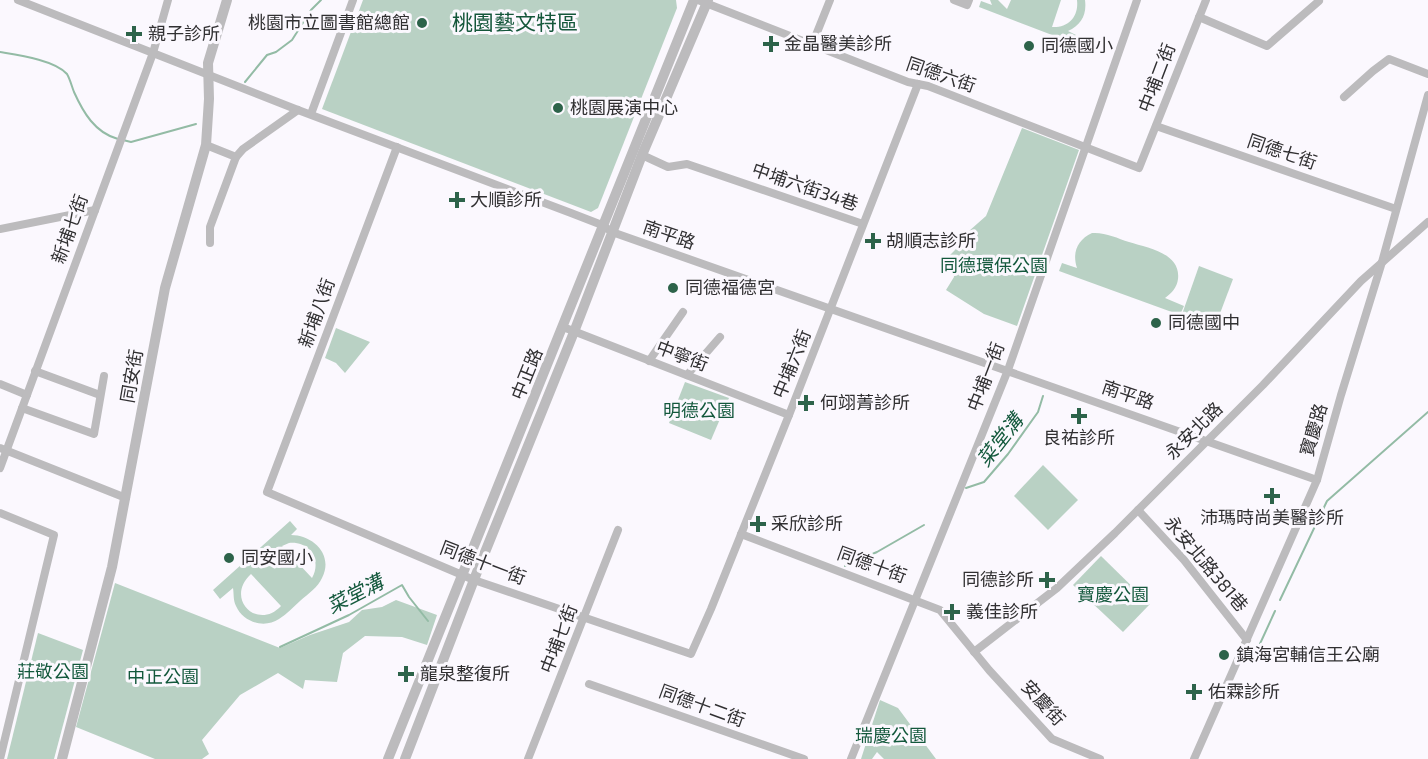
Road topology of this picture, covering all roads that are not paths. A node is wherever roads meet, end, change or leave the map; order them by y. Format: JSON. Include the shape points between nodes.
{"nodes":[{"id":1,"x":18,"y":0,"type":"edge"},
{"id":2,"x":168,"y":0,"type":"edge"},
{"id":3,"x":227,"y":0,"type":"edge"},
{"id":4,"x":354,"y":0,"type":"edge"},
{"id":5,"x":830,"y":0,"type":"edge"},
{"id":6,"x":954,"y":0,"type":"edge"},
{"id":7,"x":969,"y":0,"type":"edge"},
{"id":8,"x":1137,"y":0,"type":"edge"},
{"id":9,"x":1206,"y":0,"type":"edge"},
{"id":10,"x":702,"y":1,"type":"edge"},
{"id":11,"x":1318,"y":1,"type":"edge"},
{"id":12,"x":1199,"y":17,"type":"junction"},
{"id":13,"x":812,"y":45,"type":"junction"},
{"id":14,"x":153,"y":53,"type":"junction"},
{"id":15,"x":207,"y":74,"type":"junction"},
{"id":16,"x":1428,"y":74,"type":"edge"},
{"id":17,"x":918,"y":84,"type":"junction"},
{"id":18,"x":1428,"y":95,"type":"edge"},
{"id":19,"x":1344,"y":97,"type":"dead end"},
{"id":20,"x":298,"y":110,"type":"junction"},
{"id":21,"x":311,"y":114,"type":"junction"},
{"id":22,"x":1156,"y":126,"type":"junction"},
{"id":23,"x":206,"y":145,"type":"junction"},
{"id":24,"x":397,"y":147,"type":"junction"},
{"id":25,"x":1086,"y":148,"type":"junction"},
{"id":26,"x":642,"y":155,"type":"junction"},
{"id":27,"x":236,"y":157,"type":"junction"},
{"id":28,"x":1139,"y":168,"type":"joint"},
{"id":29,"x":1396,"y":209,"type":"junction"},
{"id":30,"x":95,"y":210,"type":"junction"},
{"id":31,"x":1428,"y":222,"type":"edge"},
{"id":32,"x":863,"y":224,"type":"junction"},
{"id":33,"x":602,"y":225,"type":"junction"},
{"id":34,"x":0,"y":229,"type":"edge"},
{"id":35,"x":612,"y":232,"type":"junction"},
{"id":36,"x":210,"y":243,"type":"dead end"},
{"id":37,"x":1382,"y":262,"type":"junction"},
{"id":38,"x":831,"y":309,"type":"junction"},
{"id":39,"x":683,"y":312,"type":"dead end"},
{"id":40,"x":563,"y":327,"type":"junction"},
{"id":41,"x":574,"y":332,"type":"junction"},
{"id":42,"x":720,"y":337,"type":"dead end"},
{"id":43,"x":650,"y":361,"type":"junction"},
{"id":44,"x":1008,"y":370,"type":"junction"},
{"id":45,"x":35,"y":371,"type":"junction"},
{"id":46,"x":687,"y":375,"type":"junction"},
{"id":47,"x":104,"y":376,"type":"dead end"},
{"id":48,"x":0,"y":384,"type":"edge"},
{"id":49,"x":27,"y":395,"type":"junction"},
{"id":50,"x":100,"y":395,"type":"junction"},
{"id":51,"x":22,"y":408,"type":"junction"},
{"id":52,"x":789,"y":415,"type":"junction"},
{"id":53,"x":1208,"y":441,"type":"junction"},
{"id":54,"x":3,"y":449,"type":"edge"},
{"id":55,"x":0,"y":468,"type":"edge"},
{"id":56,"x":1317,"y":480,"type":"junction"},
{"id":57,"x":267,"y":492,"type":"joint"},
{"id":58,"x":126,"y":498,"type":"junction"},
{"id":59,"x":1138,"y":510,"type":"junction"},
{"id":60,"x":0,"y":513,"type":"edge"},
{"id":61,"x":618,"y":530,"type":"dead end"},
{"id":62,"x":741,"y":534,"type":"junction"},
{"id":63,"x":463,"y":574,"type":"junction"},
{"id":64,"x":474,"y":580,"type":"junction"},
{"id":65,"x":915,"y":599,"type":"junction"},
{"id":66,"x":585,"y":617,"type":"junction"},
{"id":67,"x":1246,"y":640,"type":"junction"},
{"id":68,"x":974,"y":652,"type":"junction"},
{"id":69,"x":691,"y":654,"type":"joint"},
{"id":70,"x":589,"y":684,"type":"dead end"},
{"id":71,"x":1076,"y":750,"type":"junction"},
{"id":72,"x":0,"y":759,"type":"edge"},
{"id":73,"x":62,"y":759,"type":"edge"},
{"id":74,"x":388,"y":759,"type":"edge"},
{"id":75,"x":405,"y":759,"type":"edge"},
{"id":76,"x":528,"y":759,"type":"edge"},
{"id":77,"x":804,"y":759,"type":"edge"},
{"id":78,"x":851,"y":759,"type":"edge"},
{"id":79,"x":1072,"y":759,"type":"edge"},
{"id":80,"x":1100,"y":759,"type":"edge"},
{"id":81,"x":1194,"y":759,"type":"edge"}],
"edges":[{"from":1,"to":14,"type":"street","name":"南平路"},
{"from":2,"to":14,"type":"street","name":"新埔七街"},
{"from":3,"to":15,"type":"street","name":"同安街"},
{"from":4,"to":21,"type":"street"},
{"from":5,"to":13,"type":"street"},
{"from":6,"to":7,"type":"street","via":[[967,5]]},
{"from":8,"to":25,"type":"street","name":"中埔一街"},
{"from":9,"to":12,"type":"street","name":"中埔二街"},
{"from":10,"to":13,"type":"street","name":"同德六街"},
{"from":10,"to":26,"type":"street","name":"中正路"},
{"from":10,"to":33,"type":"street","name":"中正路"},
{"from":11,"to":12,"type":"street","via":[[1267,46]]},
{"from":12,"to":22,"type":"street","name":"中埔二街"},
{"from":13,"to":17,"type":"street","name":"同德六街"},
{"from":14,"to":15,"type":"street","name":"南平路"},
{"from":14,"to":30,"type":"street","name":"新埔七街"},
{"from":15,"to":20,"type":"street","name":"南平路"},
{"from":15,"to":23,"type":"street","name":"同安街"},
{"from":16,"to":19,"type":"street","via":[[1389,59]]},
{"from":17,"to":25,"type":"street","name":"同德六街"},
{"from":17,"to":32,"type":"street","name":"中埔六街"},
{"from":18,"to":29,"type":"street","name":"寶慶路"},
{"from":20,"to":21,"type":"street","name":"南平路"},
{"from":20,"to":27,"type":"street"},
{"from":21,"to":24,"type":"street","name":"南平路"},
{"from":22,"to":28,"type":"street","name":"中埔二街"},
{"from":22,"to":29,"type":"street","name":"同德七街"},
{"from":23,"to":27,"type":"street"},
{"from":23,"to":58,"type":"street","name":"同安街","via":[[165,288]]},
{"from":24,"to":33,"type":"street","name":"南平路"},
{"from":24,"to":57,"type":"street","name":"新埔八街"},
{"from":25,"to":28,"type":"street","name":"同德六街"},
{"from":25,"to":44,"type":"street","name":"中埔一街"},
{"from":26,"to":32,"type":"street","name":"中埔六街34巷","via":[[668,167],[687,164]]},
{"from":26,"to":35,"type":"street","name":"中正路"},
{"from":27,"to":36,"type":"street","via":[[210,227]]},
{"from":29,"to":37,"type":"street","name":"寶慶路"},
{"from":30,"to":34,"type":"street"},
{"from":30,"to":45,"type":"street","name":"新埔七街"},
{"from":31,"to":37,"type":"street","name":"永安北路"},
{"from":32,"to":38,"type":"street","name":"中埔六街"},
{"from":33,"to":35,"type":"street","name":"南平路"},
{"from":33,"to":40,"type":"street","name":"中正路"},
{"from":35,"to":38,"type":"street","name":"南平路"},
{"from":35,"to":41,"type":"street","name":"中正路"},
{"from":37,"to":53,"type":"street","name":"永安北路"},
{"from":37,"to":56,"type":"street","name":"寶慶路"},
{"from":38,"to":44,"type":"street","name":"南平路"},
{"from":38,"to":52,"type":"street","name":"中埔六街"},
{"from":39,"to":43,"type":"street"},
{"from":40,"to":41,"type":"street","name":"中寧街"},
{"from":40,"to":63,"type":"street","name":"中正路"},
{"from":41,"to":43,"type":"street","name":"中寧街"},
{"from":41,"to":64,"type":"street","name":"中正路"},
{"from":42,"to":46,"type":"street"},
{"from":43,"to":46,"type":"street","name":"中寧街"},
{"from":44,"to":53,"type":"street","name":"南平路"},
{"from":44,"to":65,"type":"street","name":"中埔一街"},
{"from":45,"to":49,"type":"street","name":"新埔七街"},
{"from":45,"to":50,"type":"street"},
{"from":46,"to":52,"type":"street","name":"中寧街"},
{"from":47,"to":50,"type":"street"},
{"from":48,"to":49,"type":"street"},
{"from":49,"to":51,"type":"street","name":"新埔七街"},
{"from":50,"to":51,"type":"street","via":[[94,434]]},
{"from":51,"to":54,"type":"street","name":"新埔七街"},
{"from":52,"to":62,"type":"street","name":"中埔六街"},
{"from":53,"to":56,"type":"street","name":"南平路"},
{"from":53,"to":59,"type":"street","name":"永安北路"},
{"from":54,"to":55,"type":"street","name":"新埔七街"},
{"from":54,"to":58,"type":"street"},
{"from":56,"to":67,"type":"street","name":"寶慶路"},
{"from":57,"to":63,"type":"street","name":"同德十一街"},
{"from":58,"to":73,"type":"street","name":"同安街"},
{"from":59,"to":67,"type":"street","name":"永安北路381巷","via":[[1184,560]]},
{"from":59,"to":68,"type":"street","name":"永安北路","via":[[1057,588]]},
{"from":60,"to":72,"type":"street","via":[[54,535]]},
{"from":61,"to":66,"type":"street","name":"中埔七街"},
{"from":62,"to":65,"type":"street","name":"同德十街"},
{"from":62,"to":69,"type":"street","name":"中埔六街"},
{"from":63,"to":64,"type":"street","name":"同德十一街"},
{"from":63,"to":74,"type":"street","name":"中正路"},
{"from":64,"to":66,"type":"street","name":"同德十一街"},
{"from":64,"to":75,"type":"street","name":"中正路"},
{"from":65,"to":68,"type":"street","name":"同德十街","via":[[940,610]]},
{"from":65,"to":78,"type":"street","name":"中埔一街"},
{"from":66,"to":69,"type":"street","name":"同德十一街"},
{"from":66,"to":76,"type":"street","name":"中埔七街"},
{"from":67,"to":81,"type":"street","name":"寶慶路"},
{"from":68,"to":71,"type":"street","name":"安慶街","via":[[1052,739]]},
{"from":70,"to":77,"type":"street","name":"同德十二街"},
{"from":71,"to":79,"type":"street"},
{"from":71,"to":80,"type":"street","name":"安慶街"}]}
